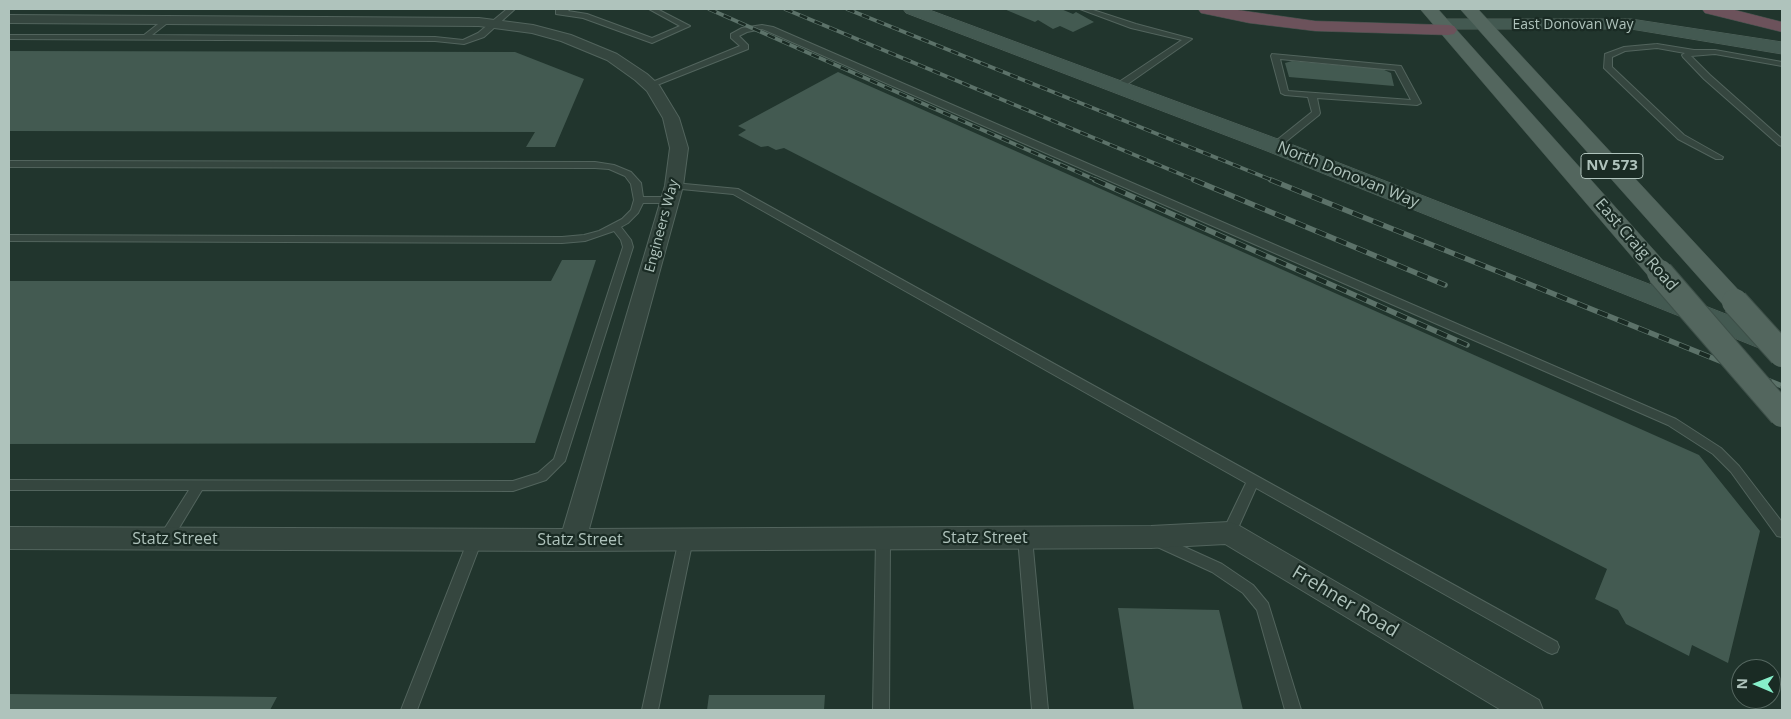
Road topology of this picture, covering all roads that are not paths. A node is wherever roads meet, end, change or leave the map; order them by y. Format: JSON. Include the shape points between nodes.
{"nodes":[{"id":1,"x":511,"y":9,"type":"edge"},
{"id":2,"x":567,"y":9,"type":"edge"},
{"id":3,"x":652,"y":9,"type":"edge"},
{"id":4,"x":912,"y":9,"type":"edge"},
{"id":5,"x":1084,"y":9,"type":"edge"},
{"id":6,"x":1207,"y":9,"type":"edge"},
{"id":7,"x":1429,"y":9,"type":"edge"},
{"id":8,"x":1469,"y":9,"type":"edge"},
{"id":9,"x":1711,"y":9,"type":"edge"},
{"id":10,"x":9,"y":19,"type":"edge"},
{"id":11,"x":167,"y":19,"type":"junction"},
{"id":12,"x":496,"y":24,"type":"junction"},
{"id":13,"x":1445,"y":27,"type":"junction"},
{"id":14,"x":1486,"y":27,"type":"junction"},
{"id":15,"x":1782,"y":27,"type":"edge"},
{"id":16,"x":9,"y":38,"type":"edge"},
{"id":17,"x":146,"y":38,"type":"junction"},
{"id":18,"x":1782,"y":48,"type":"edge"},
{"id":19,"x":1694,"y":52,"type":"junction"},
{"id":20,"x":1782,"y":64,"type":"edge"},
{"id":21,"x":650,"y":85,"type":"junction"},
{"id":22,"x":1119,"y":86,"type":"junction"},
{"id":23,"x":1312,"y":95,"type":"junction"},
{"id":24,"x":1782,"y":143,"type":"edge"},
{"id":25,"x":1275,"y":146,"type":"junction"},
{"id":26,"x":1719,"y":157,"type":"dead end"},
{"id":27,"x":9,"y":164,"type":"edge"},
{"id":28,"x":672,"y":193,"type":"junction"},
{"id":29,"x":639,"y":200,"type":"junction"},
{"id":30,"x":615,"y":226,"type":"junction"},
{"id":31,"x":9,"y":238,"type":"edge"},
{"id":32,"x":1782,"y":347,"type":"edge"},
{"id":33,"x":1782,"y":354,"type":"edge"},
{"id":34,"x":1782,"y":414,"type":"edge"},
{"id":35,"x":1254,"y":480,"type":"junction"},
{"id":36,"x":9,"y":485,"type":"edge"},
{"id":37,"x":199,"y":485,"type":"junction"},
{"id":38,"x":1782,"y":532,"type":"edge"},
{"id":39,"x":1229,"y":533,"type":"junction"},
{"id":40,"x":1151,"y":537,"type":"junction"},
{"id":41,"x":9,"y":538,"type":"edge"},
{"id":42,"x":1025,"y":538,"type":"junction"},
{"id":43,"x":165,"y":539,"type":"junction"},
{"id":44,"x":883,"y":539,"type":"junction"},
{"id":45,"x":475,"y":540,"type":"junction"},
{"id":46,"x":574,"y":540,"type":"junction"},
{"id":47,"x":686,"y":540,"type":"junction"},
{"id":48,"x":1552,"y":647,"type":"dead end"},
{"id":49,"x":409,"y":710,"type":"edge"},
{"id":50,"x":650,"y":710,"type":"edge"},
{"id":51,"x":881,"y":710,"type":"edge"},
{"id":52,"x":1040,"y":710,"type":"edge"},
{"id":53,"x":1293,"y":710,"type":"edge"},
{"id":54,"x":1528,"y":710,"type":"edge"}],
"edges":[{"from":1,"to":12,"type":"lane"},
{"from":2,"to":3,"type":"lane","via":[[559,12],[584,16],[652,41],[686,26]]},
{"from":4,"to":22,"type":"street","name":"North Donovan Way"},
{"from":5,"to":22,"type":"lane","via":[[1188,39]]},
{"from":6,"to":13,"type":"highway","via":[[1248,18],[1315,26]]},
{"from":7,"to":13,"type":"main road","name":"East Craig Road","number":"NV 573"},
{"from":8,"to":14,"type":"main road","number":"NV 573"},
{"from":9,"to":15,"type":"highway"},
{"from":10,"to":11,"type":"street","name":"Engineers Way"},
{"from":11,"to":12,"type":"street","name":"Engineers Way","via":[[455,20]]},
{"from":11,"to":17,"type":"lane"},
{"from":12,"to":17,"type":"lane","via":[[481,36],[464,42],[427,39]]},
{"from":12,"to":21,"type":"street","name":"Engineers Way","via":[[566,38],[612,57]]},
{"from":13,"to":14,"type":"street","name":"East Donovan Way"},
{"from":13,"to":34,"type":"main road","name":"East Craig Road","number":"NV 573","bridge":true},
{"from":14,"to":18,"type":"street","name":"East Donovan Way","via":[[1702,34]]},
{"from":14,"to":33,"type":"main road","number":"NV 573","bridge":true},
{"from":16,"to":17,"type":"lane"},
{"from":19,"to":20,"type":"lane","via":[[1715,52]]},
{"from":19,"to":24,"type":"lane","via":[[1686,55]]},
{"from":19,"to":26,"type":"lane","via":[[1657,46],[1624,49],[1608,56],[1608,68],[1681,137]]},
{"from":21,"to":28,"type":"street","name":"Engineers Way","via":[[671,118],[678,148]]},
{"from":21,"to":38,"type":"lane","via":[[745,47],[734,36],[745,30],[770,28],[1672,422],[1717,451],[1735,469]]},
{"from":22,"to":25,"type":"street","name":"North Donovan Way"},
{"from":23,"to":23,"type":"lane","via":[[1331,96],[1416,103],[1398,68],[1275,56],[1284,93]]},
{"from":23,"to":25,"type":"lane","via":[[1316,113]]},
{"from":25,"to":32,"type":"street","name":"North Donovan Way"},
{"from":27,"to":29,"type":"lane","via":[[595,165],[628,174],[636,183]]},
{"from":28,"to":29,"type":"lane"},
{"from":28,"to":35,"type":"lane","via":[[736,191]]},
{"from":28,"to":46,"type":"street","name":"Engineers Way"},
{"from":29,"to":30,"type":"lane","via":[[635,211]]},
{"from":30,"to":31,"type":"lane","via":[[586,238],[562,240]]},
{"from":30,"to":37,"type":"lane","via":[[628,247],[559,461],[542,478],[513,486]]},
{"from":35,"to":39,"type":"lane"},
{"from":35,"to":48,"type":"lane"},
{"from":36,"to":37,"type":"lane"},
{"from":37,"to":43,"type":"lane"},
{"from":39,"to":40,"type":"street"},
{"from":39,"to":54,"type":"street","name":"Frehner Road"},
{"from":40,"to":42,"type":"street","name":"Statz Street"},
{"from":40,"to":53,"type":"lane","via":[[1217,568],[1248,588],[1263,607]]},
{"from":41,"to":43,"type":"street","name":"Statz Street"},
{"from":42,"to":44,"type":"street","name":"Statz Street"},
{"from":42,"to":52,"type":"lane"},
{"from":43,"to":45,"type":"street","name":"Statz Street"},
{"from":44,"to":47,"type":"street","name":"Statz Street"},
{"from":44,"to":51,"type":"lane"},
{"from":45,"to":46,"type":"street","name":"Statz Street"},
{"from":45,"to":49,"type":"lane"},
{"from":46,"to":47,"type":"street","name":"Statz Street"},
{"from":47,"to":50,"type":"lane"}]}
